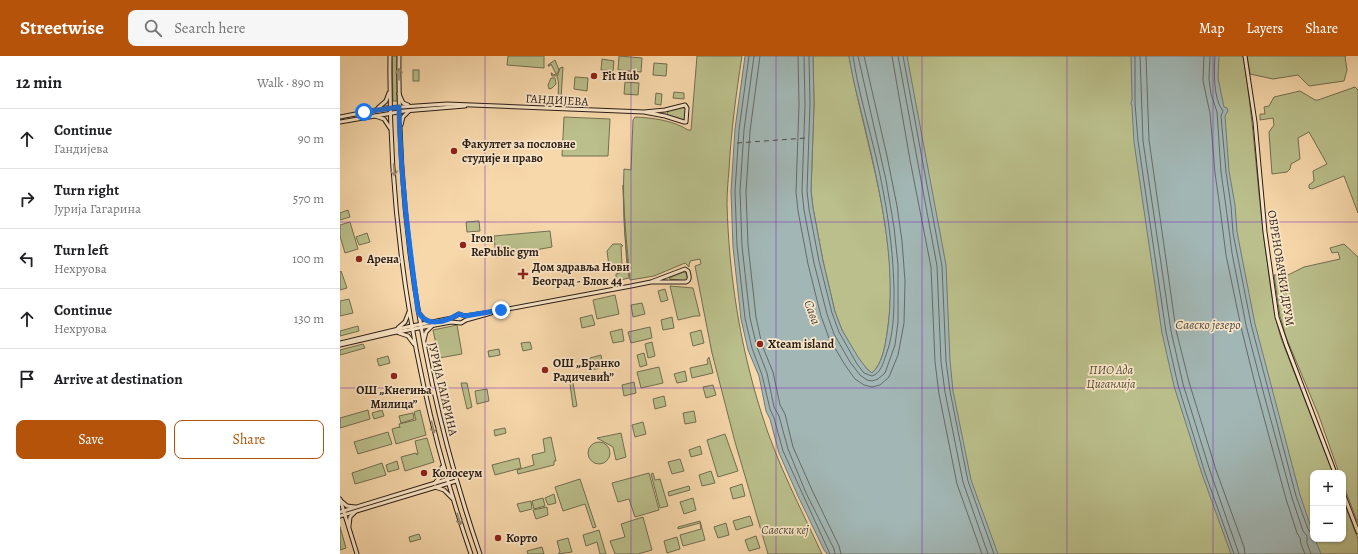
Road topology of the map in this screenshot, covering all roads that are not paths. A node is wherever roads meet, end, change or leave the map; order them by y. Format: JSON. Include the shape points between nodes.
{"nodes":[{"id":1,"x":390,"y":56,"type":"edge"},
{"id":2,"x":399,"y":56,"type":"edge"},
{"id":3,"x":1245,"y":56,"type":"edge"},
{"id":4,"x":390,"y":89,"type":"junction"},
{"id":5,"x":399,"y":93,"type":"junction"},
{"id":6,"x":390,"y":107,"type":"junction"},
{"id":7,"x":399,"y":107,"type":"junction"},
{"id":8,"x":411,"y":108,"type":"junction"},
{"id":9,"x":375,"y":110,"type":"junction"},
{"id":10,"x":399,"y":111,"type":"junction"},
{"id":11,"x":391,"y":112,"type":"junction"},
{"id":12,"x":644,"y":112,"type":"junction"},
{"id":13,"x":374,"y":115,"type":"junction"},
{"id":14,"x":340,"y":117,"type":"edge"},
{"id":15,"x":340,"y":122,"type":"edge"},
{"id":16,"x":400,"y":130,"type":"junction"},
{"id":17,"x":391,"y":131,"type":"junction"},
{"id":18,"x":651,"y":282,"type":"junction"},
{"id":19,"x":409,"y":310,"type":"junction"},
{"id":20,"x":492,"y":312,"type":"junction"},
{"id":21,"x":419,"y":313,"type":"junction"},
{"id":22,"x":456,"y":316,"type":"junction"},
{"id":23,"x":464,"y":316,"type":"junction"},
{"id":24,"x":464,"y":320,"type":"junction"},
{"id":25,"x":457,"y":322,"type":"junction"},
{"id":26,"x":432,"y":324,"type":"junction"},
{"id":27,"x":421,"y":326,"type":"junction"},
{"id":28,"x":412,"y":328,"type":"junction"},
{"id":29,"x":397,"y":331,"type":"junction"},
{"id":30,"x":340,"y":344,"type":"edge"},
{"id":31,"x":424,"y":346,"type":"junction"},
{"id":32,"x":416,"y":348,"type":"junction"},
{"id":33,"x":442,"y":461,"type":"junction"},
{"id":34,"x":1334,"y":470,"type":"edge"},
{"id":35,"x":456,"y":479,"type":"junction"},
{"id":36,"x":448,"y":481,"type":"junction"},
{"id":37,"x":433,"y":486,"type":"junction"},
{"id":38,"x":340,"y":500,"type":"edge"},
{"id":39,"x":1346,"y":501,"type":"edge"},
{"id":40,"x":454,"y":502,"type":"junction"},
{"id":41,"x":357,"y":509,"type":"junction"},
{"id":42,"x":343,"y":513,"type":"edge"},
{"id":43,"x":340,"y":516,"type":"edge"},
{"id":44,"x":349,"y":528,"type":"junction"},
{"id":45,"x":1358,"y":532,"type":"edge"},
{"id":46,"x":356,"y":554,"type":"edge"},
{"id":47,"x":471,"y":554,"type":"edge"},
{"id":48,"x":480,"y":554,"type":"edge"}],
"edges":[{"from":1,"to":4,"type":"street","name":"ЈУРИЈА ГАГАРИНА"},
{"from":5,"to":2,"type":"street","name":"ЈУРИЈА ГАГАРИНА","one_way":true},
{"from":3,"to":34,"type":"street","name":"ОБРЕНОВАЧКИ ДРУМ","via":[[1254,117],[1265,232],[1278,317]]},
{"from":4,"to":6,"type":"street","name":"ЈУРИЈА ГАГАРИНА"},
{"from":4,"to":9,"type":"street","via":[[386,102]]},
{"from":5,"to":7,"type":"street","name":"ЈУРИЈА ГАГАРИНА"},
{"from":5,"to":8,"type":"street","via":[[404,103]]},
{"from":6,"to":7,"type":"street","name":"ГАНДИЈЕВА"},
{"from":6,"to":9,"type":"street","name":"ГАНДИЈЕВА"},
{"from":6,"to":11,"type":"street","name":"ЈУРИЈА ГАГАРИНА"},
{"from":7,"to":8,"type":"street","name":"ГАНДИЈЕВА"},
{"from":7,"to":10,"type":"street","name":"ЈУРИЈА ГАГАРИНА"},
{"from":8,"to":10,"type":"street","name":"ГАНДИЈЕВА"},
{"from":8,"to":12,"type":"street","name":"ГАНДИЈЕВА","via":[[447,104]]},
{"from":8,"to":16,"type":"street","via":[[403,117]]},
{"from":9,"to":14,"type":"street","name":"ГАНДИЈЕВА"},
{"from":10,"to":11,"type":"street","name":"ГАНДИЈЕВА"},
{"from":10,"to":16,"type":"street","name":"ЈУРИЈА ГАГАРИНА"},
{"from":11,"to":13,"type":"street","name":"ГАНДИЈЕВА"},
{"from":11,"to":17,"type":"street","name":"ЈУРИЈА ГАГАРИНА"},
{"from":12,"to":12,"type":"street","name":"ГАНДИЈЕВА","via":[[684,122],[687,119],[685,106]]},
{"from":13,"to":15,"type":"street","name":"ГАНДИЈЕВА"},
{"from":13,"to":17,"type":"street","via":[[384,119]]},
{"from":16,"to":21,"type":"street","name":"ЈУРИЈА ГАГАРИНА","via":[[407,220]]},
{"from":17,"to":19,"type":"street","name":"ЈУРИЈА ГАГАРИНА","one_way":true,"via":[[397,213]]},
{"from":18,"to":18,"type":"street","via":[[686,282],[690,277],[685,269]]},
{"from":18,"to":20,"type":"street"},
{"from":19,"to":28,"type":"street","name":"ЈУРИЈА ГАГАРИНА"},
{"from":19,"to":29,"type":"street","via":[[406,322]]},
{"from":20,"to":23,"type":"street"},
{"from":20,"to":24,"type":"street"},
{"from":21,"to":26,"type":"street"},
{"from":21,"to":27,"type":"street","name":"ЈУРИЈА ГАГАРИНА"},
{"from":22,"to":23,"type":"street"},
{"from":22,"to":25,"type":"street"},
{"from":22,"to":26,"type":"street"},
{"from":23,"to":24,"type":"street"},
{"from":24,"to":25,"type":"street","via":[[461,323]]},
{"from":25,"to":26,"type":"street"},
{"from":26,"to":27,"type":"street"},
{"from":26,"to":31,"type":"street","via":[[426,333]]},
{"from":27,"to":28,"type":"street"},
{"from":27,"to":31,"type":"street","name":"ЈУРИЈА ГАГАРИНА"},
{"from":28,"to":29,"type":"street"},
{"from":28,"to":32,"type":"street","name":"ЈУРИЈА ГАГАРИНА"},
{"from":29,"to":30,"type":"street"},
{"from":29,"to":32,"type":"street","via":[[408,336]]},
{"from":31,"to":35,"type":"street","name":"ЈУРИЈА ГАГАРИНА"},
{"from":32,"to":33,"type":"street","name":"ЈУРИЈА ГАГАРИНА","one_way":true},
{"from":33,"to":36,"type":"street","name":"ЈУРИЈА ГАГАРИНА"},
{"from":33,"to":37,"type":"street","via":[[440,476]]},
{"from":35,"to":36,"type":"street"},
{"from":35,"to":48,"type":"street","name":"ЈУРИЈА ГАГАРИНА"},
{"from":36,"to":37,"type":"street"},
{"from":36,"to":40,"type":"street","name":"ЈУРИЈА ГАГАРИНА"},
{"from":37,"to":40,"type":"street","via":[[444,490]]},
{"from":37,"to":41,"type":"street"},
{"from":38,"to":41,"type":"street","via":[[347,506]]},
{"from":38,"to":42,"type":"street"},
{"from":39,"to":45,"type":"street"},
{"from":40,"to":47,"type":"street","name":"ЈУРИЈА ГАГАРИНА","one_way":true},
{"from":41,"to":42,"type":"street"},
{"from":41,"to":44,"type":"street","via":[[350,517]]},
{"from":42,"to":43,"type":"street"},
{"from":42,"to":44,"type":"street"},
{"from":44,"to":46,"type":"street"}]}
